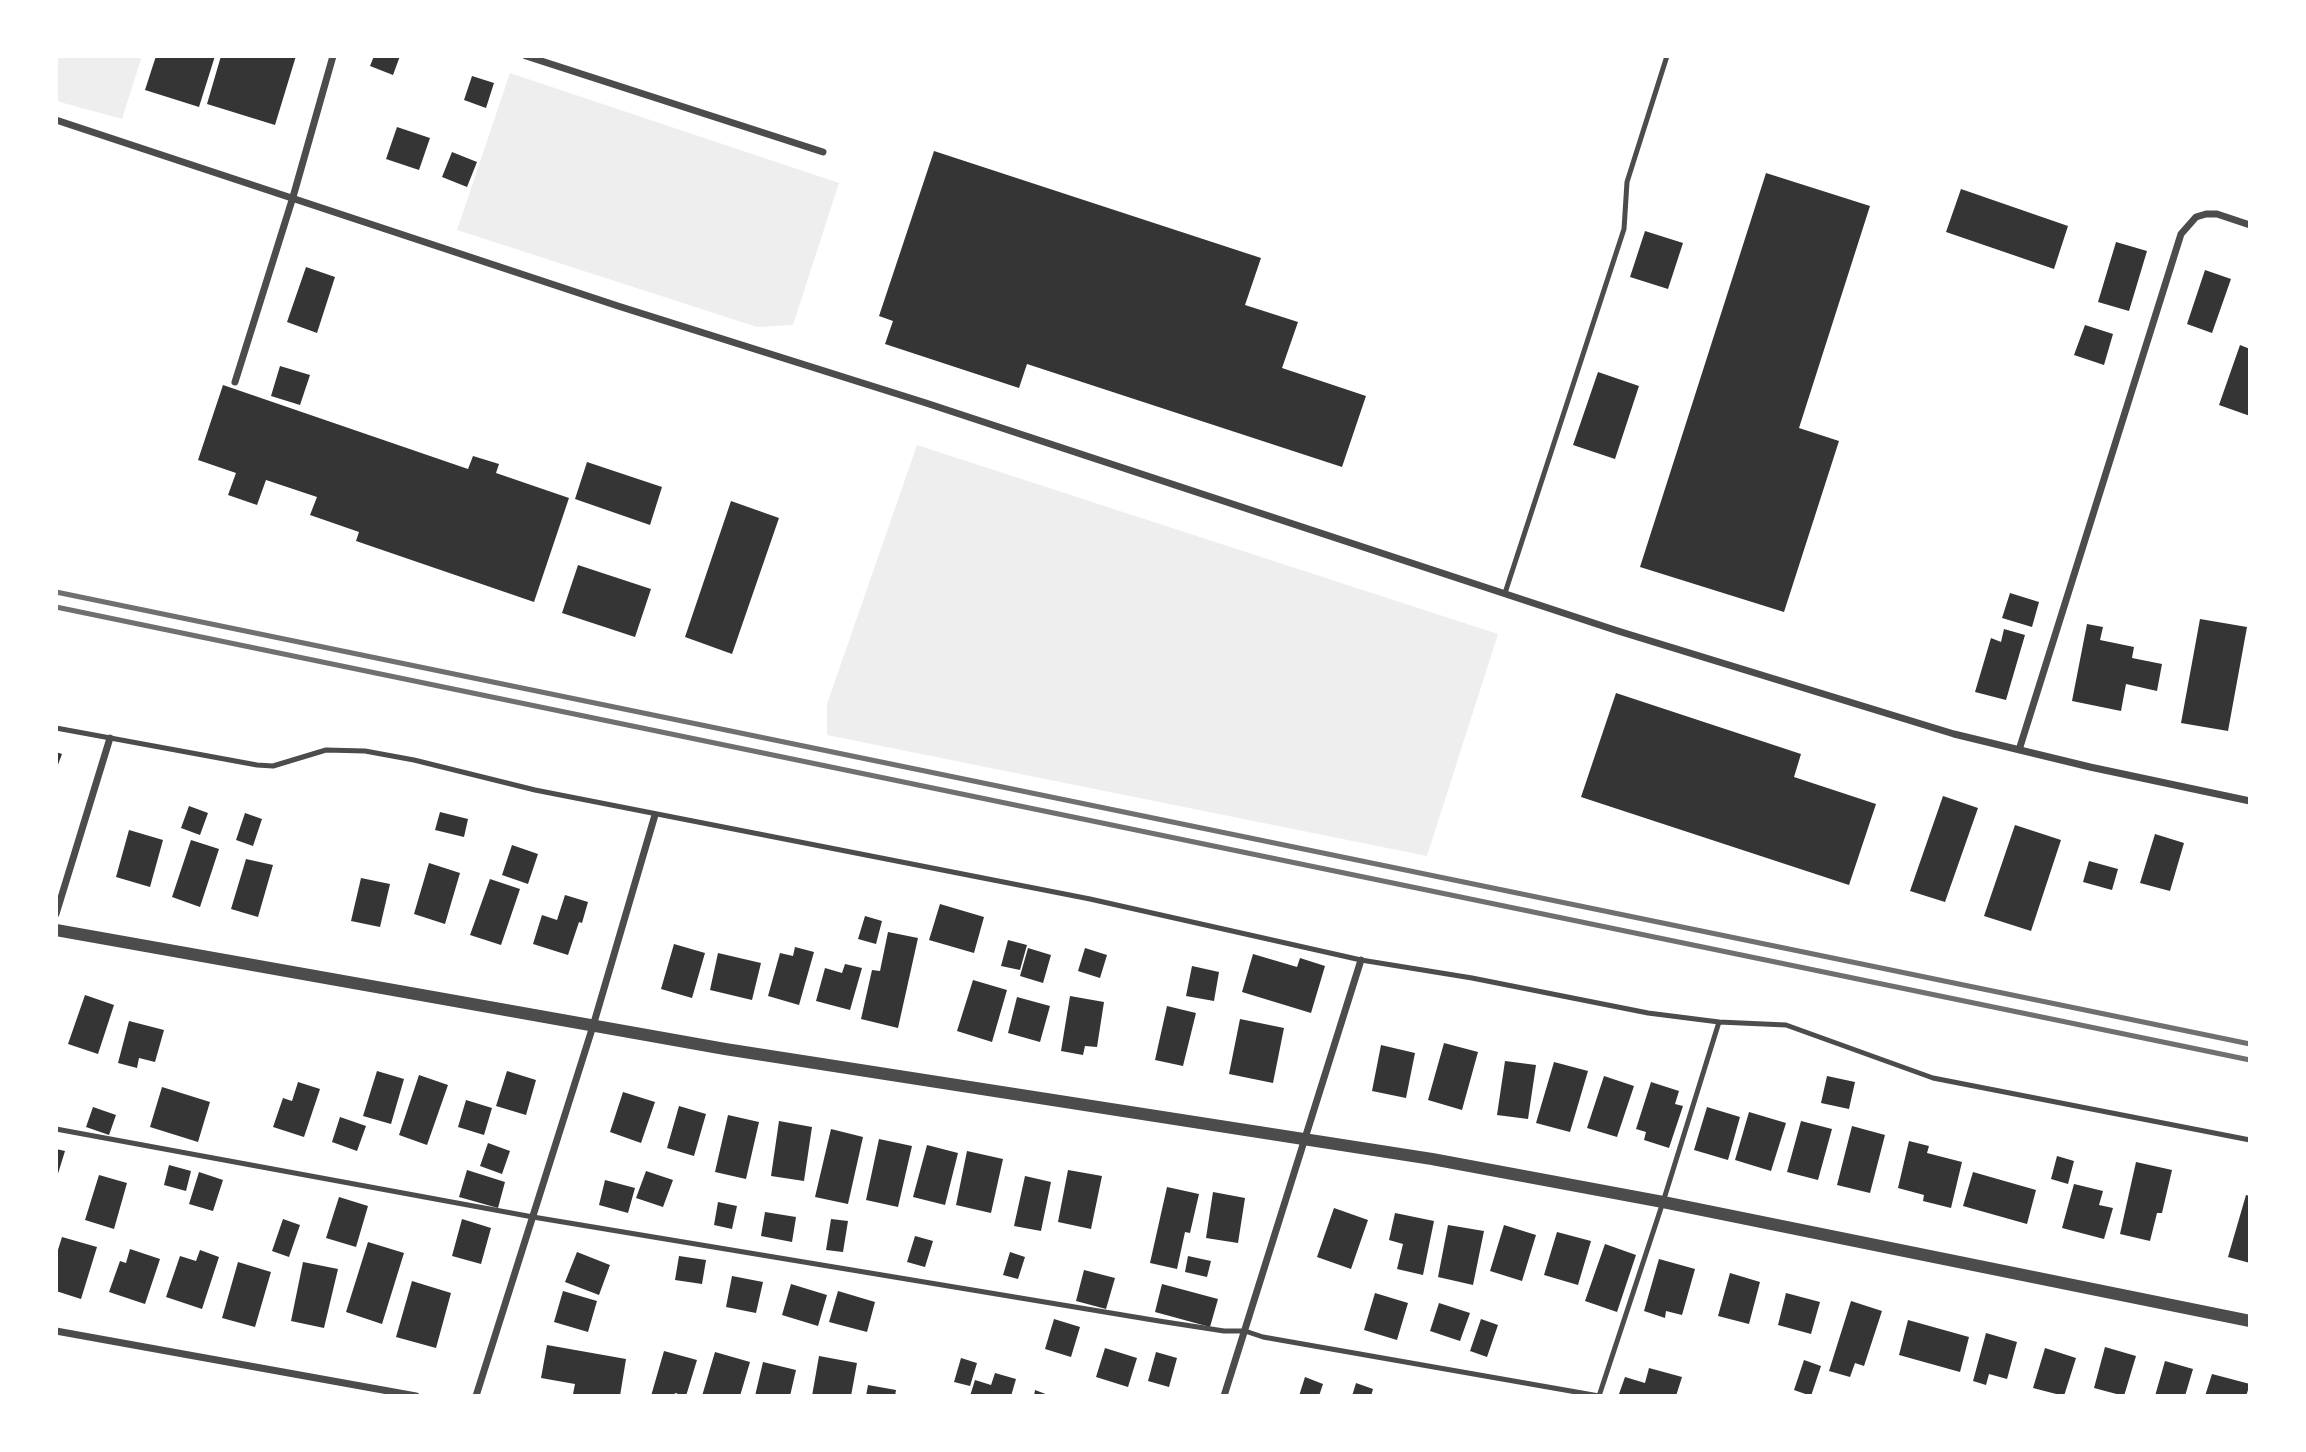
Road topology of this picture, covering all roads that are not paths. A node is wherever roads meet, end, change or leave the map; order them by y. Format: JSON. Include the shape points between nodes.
{"nodes":[{"id":1,"x":333,"y":56,"type":"edge"},
{"id":2,"x":526,"y":56,"type":"edge"},
{"id":3,"x":1667,"y":56,"type":"edge"},
{"id":4,"x":56,"y":120,"type":"edge"},
{"id":5,"x":823,"y":152,"type":"dead end"},
{"id":6,"x":293,"y":197,"type":"junction"},
{"id":7,"x":2250,"y":225,"type":"edge"},
{"id":8,"x":235,"y":382,"type":"dead end"},
{"id":9,"x":1505,"y":593,"type":"junction"},
{"id":10,"x":56,"y":728,"type":"edge"},
{"id":11,"x":110,"y":738,"type":"junction"},
{"id":12,"x":2019,"y":750,"type":"junction"},
{"id":13,"x":2250,"y":801,"type":"edge"},
{"id":14,"x":655,"y":815,"type":"junction"},
{"id":15,"x":56,"y":914,"type":"edge"},
{"id":16,"x":56,"y":930,"type":"edge"},
{"id":17,"x":1361,"y":960,"type":"junction"},
{"id":18,"x":1719,"y":1023,"type":"junction"},
{"id":19,"x":593,"y":1026,"type":"junction"},
{"id":20,"x":56,"y":1129,"type":"edge"},
{"id":21,"x":1305,"y":1140,"type":"junction"},
{"id":22,"x":2250,"y":1140,"type":"edge"},
{"id":23,"x":1664,"y":1202,"type":"junction"},
{"id":24,"x":533,"y":1217,"type":"junction"},
{"id":25,"x":2250,"y":1321,"type":"edge"},
{"id":26,"x":56,"y":1331,"type":"edge"},
{"id":27,"x":1245,"y":1331,"type":"junction"},
{"id":28,"x":416,"y":1396,"type":"edge"},
{"id":29,"x":475,"y":1396,"type":"edge"},
{"id":30,"x":1224,"y":1396,"type":"edge"},
{"id":31,"x":1599,"y":1396,"type":"edge"}],
"edges":[{"from":1,"to":6,"type":"street"},
{"from":2,"to":5,"type":"street"},
{"from":3,"to":9,"type":"lane","via":[[1627,181],[1625,229]]},
{"from":4,"to":6,"type":"street"},
{"from":6,"to":8,"type":"street"},
{"from":6,"to":9,"type":"street"},
{"from":7,"to":12,"type":"street","via":[[2206,214],[2196,217],[2181,234]]},
{"from":9,"to":12,"type":"street","via":[[1954,734]]},
{"from":10,"to":11,"type":"lane"},
{"from":11,"to":14,"type":"lane","via":[[265,766],[326,750],[365,751]]},
{"from":11,"to":15,"type":"street"},
{"from":12,"to":13,"type":"street"},
{"from":14,"to":17,"type":"lane","via":[[1090,899]]},
{"from":14,"to":19,"type":"street"},
{"from":16,"to":19,"type":"street"},
{"from":17,"to":18,"type":"lane"},
{"from":17,"to":21,"type":"street"},
{"from":18,"to":22,"type":"lane","via":[[1786,1025],[1933,1078]]},
{"from":18,"to":23,"type":"lane"},
{"from":19,"to":21,"type":"street"},
{"from":19,"to":24,"type":"street"},
{"from":20,"to":24,"type":"lane"},
{"from":21,"to":23,"type":"street"},
{"from":21,"to":27,"type":"street"},
{"from":23,"to":25,"type":"street"},
{"from":23,"to":31,"type":"lane"},
{"from":24,"to":27,"type":"lane","via":[[1159,1321]]},
{"from":24,"to":29,"type":"street"},
{"from":26,"to":28,"type":"street"},
{"from":27,"to":30,"type":"street"},
{"from":27,"to":31,"type":"lane"}]}
